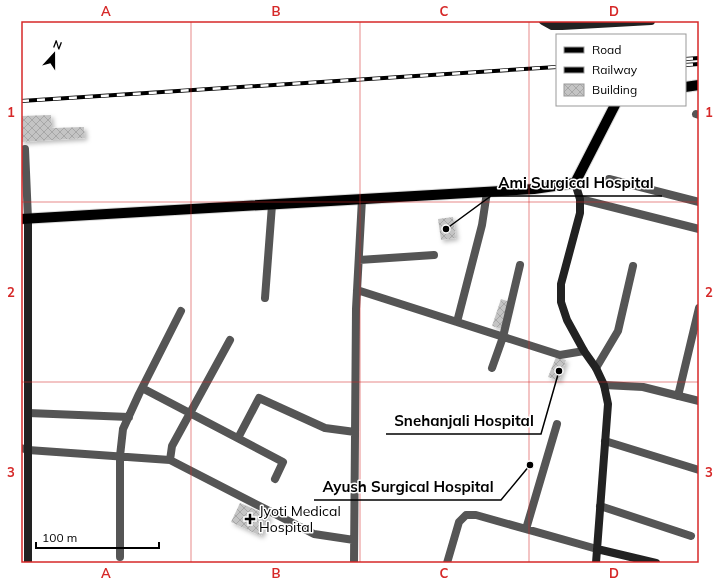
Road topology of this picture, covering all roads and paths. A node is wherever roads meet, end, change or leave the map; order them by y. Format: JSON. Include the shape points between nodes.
{"nodes":[{"id":1,"x":543,"y":21,"type":"edge"},
{"id":2,"x":651,"y":21,"type":"edge"},
{"id":3,"x":699,"y":85,"type":"edge"},
{"id":4,"x":686,"y":87,"type":"edge"},
{"id":5,"x":615,"y":106,"type":"edge"},
{"id":6,"x":26,"y":149,"type":"dead end"},
{"id":7,"x":609,"y":179,"type":"dead end"},
{"id":8,"x":575,"y":183,"type":"junction"},
{"id":9,"x":488,"y":192,"type":"junction"},
{"id":10,"x":362,"y":199,"type":"junction"},
{"id":11,"x":580,"y":199,"type":"junction"},
{"id":12,"x":699,"y":202,"type":"edge"},
{"id":13,"x":272,"y":205,"type":"junction"},
{"id":14,"x":24,"y":219,"type":"edge"},
{"id":15,"x":699,"y":229,"type":"edge"},
{"id":16,"x":434,"y":255,"type":"dead end"},
{"id":17,"x":359,"y":260,"type":"junction"},
{"id":18,"x":520,"y":264,"type":"dead end"},
{"id":19,"x":633,"y":266,"type":"dead end"},
{"id":20,"x":357,"y":290,"type":"junction"},
{"id":21,"x":265,"y":298,"type":"dead end"},
{"id":22,"x":699,"y":308,"type":"edge"},
{"id":23,"x":181,"y":311,"type":"dead end"},
{"id":24,"x":457,"y":322,"type":"junction"},
{"id":25,"x":503,"y":337,"type":"junction"},
{"id":26,"x":230,"y":340,"type":"dead end"},
{"id":27,"x":584,"y":352,"type":"junction"},
{"id":28,"x":492,"y":368,"type":"dead end"},
{"id":29,"x":596,"y":368,"type":"junction"},
{"id":30,"x":604,"y":385,"type":"junction"},
{"id":31,"x":142,"y":388,"type":"junction"},
{"id":32,"x":678,"y":396,"type":"junction"},
{"id":33,"x":699,"y":401,"type":"edge"},
{"id":34,"x":190,"y":413,"type":"junction"},
{"id":35,"x":28,"y":414,"type":"junction"},
{"id":36,"x":129,"y":417,"type":"junction"},
{"id":37,"x":557,"y":424,"type":"dead end"},
{"id":38,"x":355,"y":432,"type":"junction"},
{"id":39,"x":238,"y":438,"type":"junction"},
{"id":40,"x":605,"y":441,"type":"junction"},
{"id":41,"x":24,"y":449,"type":"edge"},
{"id":42,"x":120,"y":456,"type":"junction"},
{"id":43,"x":170,"y":460,"type":"junction"},
{"id":44,"x":699,"y":470,"type":"edge"},
{"id":45,"x":275,"y":478,"type":"dead end"},
{"id":46,"x":600,"y":506,"type":"junction"},
{"id":47,"x":526,"y":529,"type":"junction"},
{"id":48,"x":691,"y":536,"type":"dead end"},
{"id":49,"x":354,"y":540,"type":"junction"},
{"id":50,"x":597,"y":549,"type":"junction"},
{"id":51,"x":120,"y":557,"type":"dead end"},
{"id":52,"x":28,"y":563,"type":"edge"},
{"id":53,"x":354,"y":563,"type":"edge"},
{"id":54,"x":447,"y":563,"type":"edge"},
{"id":55,"x":596,"y":563,"type":"edge"},
{"id":56,"x":656,"y":563,"type":"edge"}],
"edges":[{"from":1,"to":2,"type":"street","via":[[552,26]]},
{"from":3,"to":4,"type":"main road"},
{"from":5,"to":8,"type":"main road"},
{"from":6,"to":14,"type":"street"},
{"from":7,"to":12,"type":"street"},
{"from":8,"to":9,"type":"main road"},
{"from":8,"to":11,"type":"street"},
{"from":9,"to":10,"type":"main road"},
{"from":9,"to":24,"type":"street"},
{"from":10,"to":13,"type":"main road"},
{"from":10,"to":17,"type":"street"},
{"from":11,"to":15,"type":"street"},
{"from":11,"to":27,"type":"street","via":[[580,213],[561,284],[561,302],[567,320]]},
{"from":13,"to":14,"type":"main road"},
{"from":13,"to":21,"type":"street"},
{"from":14,"to":35,"type":"street"},
{"from":16,"to":17,"type":"street"},
{"from":17,"to":20,"type":"street"},
{"from":18,"to":25,"type":"street"},
{"from":19,"to":29,"type":"street","via":[[618,331]]},
{"from":20,"to":24,"type":"street"},
{"from":20,"to":38,"type":"street"},
{"from":22,"to":32,"type":"street"},
{"from":23,"to":31,"type":"street"},
{"from":24,"to":25,"type":"street"},
{"from":25,"to":27,"type":"street","via":[[560,355]]},
{"from":25,"to":28,"type":"street"},
{"from":26,"to":34,"type":"street"},
{"from":27,"to":29,"type":"street"},
{"from":29,"to":30,"type":"street"},
{"from":30,"to":32,"type":"street","via":[[643,387]]},
{"from":30,"to":40,"type":"street","via":[[608,404]]},
{"from":31,"to":34,"type":"street"},
{"from":31,"to":36,"type":"street"},
{"from":32,"to":33,"type":"street"},
{"from":34,"to":39,"type":"street"},
{"from":34,"to":43,"type":"street","via":[[172,446]]},
{"from":35,"to":36,"type":"street"},
{"from":35,"to":41,"type":"street"},
{"from":36,"to":42,"type":"street","via":[[124,429]]},
{"from":37,"to":47,"type":"street"},
{"from":38,"to":39,"type":"street","via":[[325,428],[258,398]]},
{"from":38,"to":49,"type":"street"},
{"from":39,"to":45,"type":"street","via":[[283,462]]},
{"from":40,"to":44,"type":"street"},
{"from":40,"to":46,"type":"street"},
{"from":41,"to":42,"type":"street"},
{"from":41,"to":52,"type":"street"},
{"from":42,"to":43,"type":"street"},
{"from":42,"to":51,"type":"street"},
{"from":43,"to":49,"type":"street","via":[[314,534]]},
{"from":46,"to":48,"type":"street"},
{"from":46,"to":50,"type":"street"},
{"from":47,"to":50,"type":"street"},
{"from":47,"to":54,"type":"street","via":[[476,515],[466,515],[459,522]]},
{"from":49,"to":53,"type":"street"},
{"from":50,"to":55,"type":"street"},
{"from":50,"to":56,"type":"street"}]}
